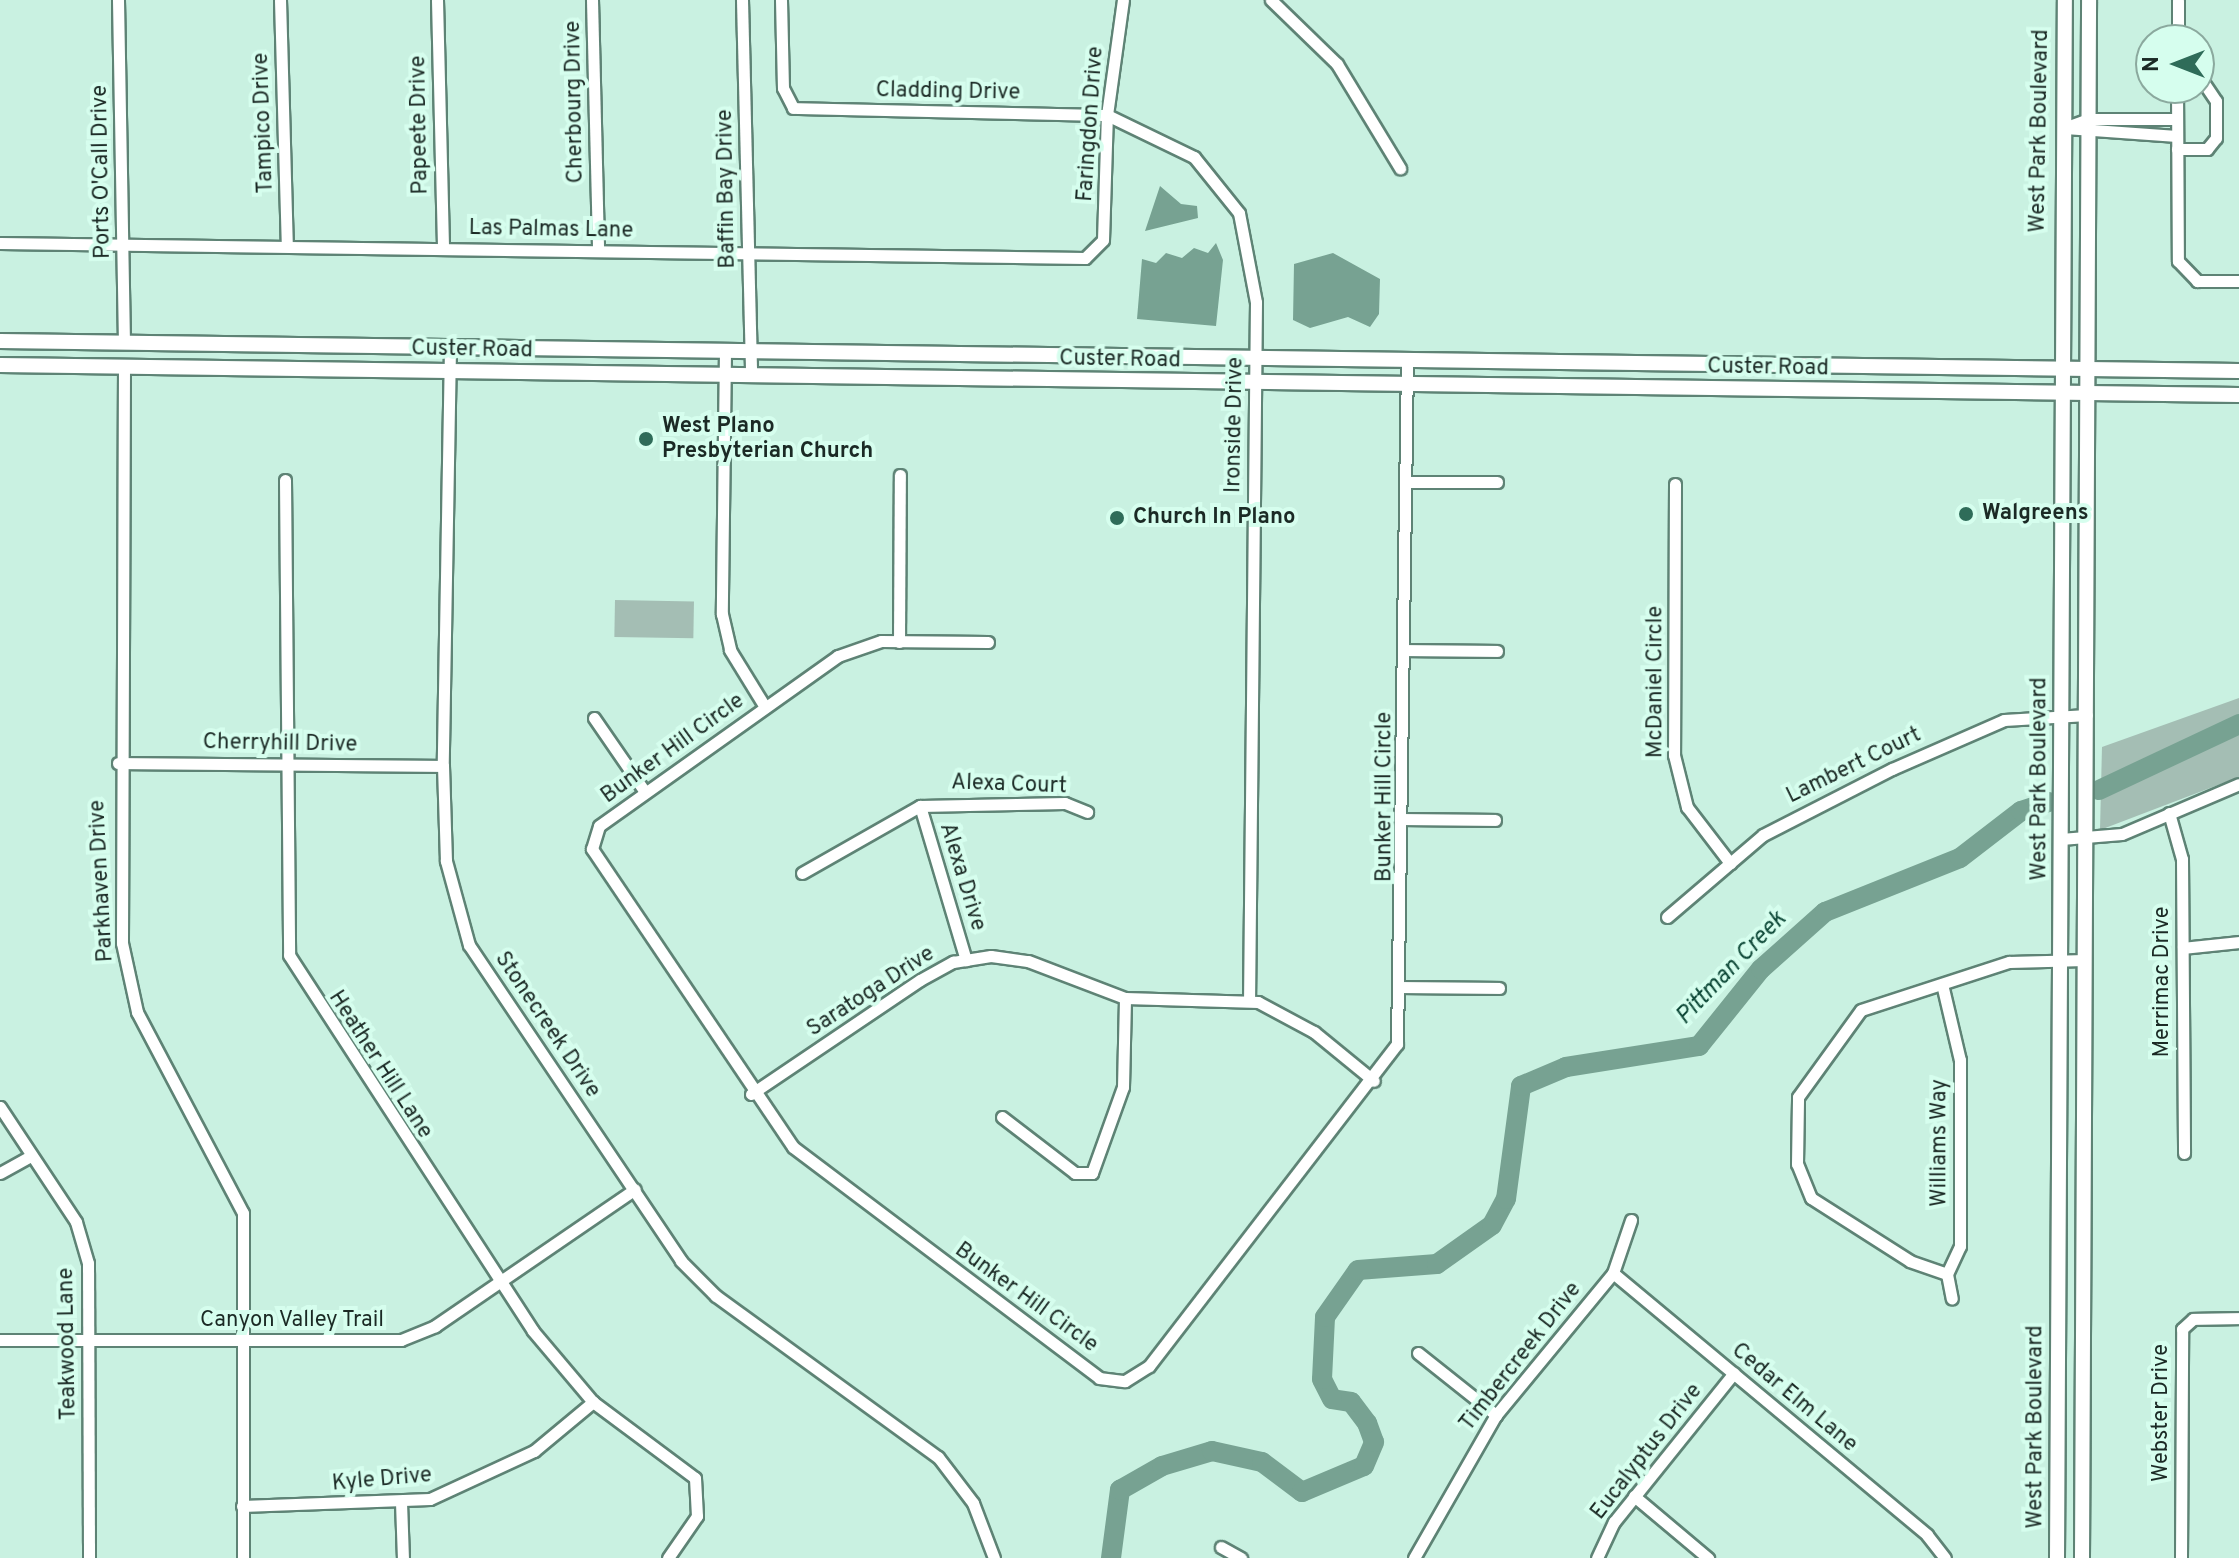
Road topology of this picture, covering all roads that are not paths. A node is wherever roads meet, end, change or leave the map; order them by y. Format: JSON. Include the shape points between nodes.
{"nodes":[{"id":1,"x":118,"y":0,"type":"edge"},
{"id":2,"x":280,"y":0,"type":"edge"},
{"id":3,"x":437,"y":0,"type":"edge"},
{"id":4,"x":592,"y":0,"type":"edge"},
{"id":5,"x":742,"y":0,"type":"edge"},
{"id":6,"x":781,"y":0,"type":"edge"},
{"id":7,"x":1123,"y":0,"type":"edge"},
{"id":8,"x":2065,"y":0,"type":"edge"},
{"id":9,"x":2089,"y":0,"type":"edge"},
{"id":10,"x":2178,"y":0,"type":"edge"},
{"id":11,"x":1273,"y":1,"type":"edge"},
{"id":12,"x":2178,"y":24,"type":"edge"},
{"id":13,"x":2215,"y":100,"type":"edge"},
{"id":14,"x":2177,"y":104,"type":"edge"},
{"id":15,"x":1107,"y":115,"type":"junction"},
{"id":16,"x":2089,"y":119,"type":"junction"},
{"id":17,"x":2177,"y":119,"type":"junction"},
{"id":18,"x":2064,"y":128,"type":"junction"},
{"id":19,"x":2089,"y":135,"type":"junction"},
{"id":20,"x":2177,"y":136,"type":"junction"},
{"id":21,"x":2177,"y":149,"type":"junction"},
{"id":22,"x":1400,"y":168,"type":"dead end"},
{"id":23,"x":0,"y":243,"type":"edge"},
{"id":24,"x":124,"y":244,"type":"junction"},
{"id":25,"x":287,"y":245,"type":"junction"},
{"id":26,"x":443,"y":248,"type":"junction"},
{"id":27,"x":598,"y":251,"type":"junction"},
{"id":28,"x":1099,"y":252,"type":"joint"},
{"id":29,"x":749,"y":254,"type":"junction"},
{"id":30,"x":2239,"y":281,"type":"edge"},
{"id":31,"x":0,"y":341,"type":"edge"},
{"id":32,"x":124,"y":343,"type":"junction"},
{"id":33,"x":450,"y":348,"type":"junction"},
{"id":34,"x":725,"y":351,"type":"junction"},
{"id":35,"x":751,"y":351,"type":"junction"},
{"id":36,"x":1256,"y":357,"type":"junction"},
{"id":37,"x":1407,"y":360,"type":"junction"},
{"id":38,"x":0,"y":365,"type":"edge"},
{"id":39,"x":124,"y":367,"type":"junction"},
{"id":40,"x":2059,"y":370,"type":"junction"},
{"id":41,"x":2088,"y":370,"type":"junction"},
{"id":42,"x":2239,"y":371,"type":"edge"},
{"id":43,"x":450,"y":372,"type":"junction"},
{"id":44,"x":725,"y":376,"type":"junction"},
{"id":45,"x":751,"y":376,"type":"junction"},
{"id":46,"x":1256,"y":382,"type":"junction"},
{"id":47,"x":1407,"y":384,"type":"junction"},
{"id":48,"x":2059,"y":394,"type":"junction"},
{"id":49,"x":2088,"y":394,"type":"junction"},
{"id":50,"x":2239,"y":395,"type":"edge"},
{"id":51,"x":900,"y":475,"type":"dead end"},
{"id":52,"x":285,"y":480,"type":"dead end"},
{"id":53,"x":1406,"y":482,"type":"junction"},
{"id":54,"x":1497,"y":482,"type":"dead end"},
{"id":55,"x":1675,"y":484,"type":"dead end"},
{"id":56,"x":2061,"y":592,"type":"junction"},
{"id":57,"x":2087,"y":592,"type":"junction"},
{"id":58,"x":899,"y":642,"type":"junction"},
{"id":59,"x":988,"y":642,"type":"dead end"},
{"id":60,"x":1405,"y":650,"type":"junction"},
{"id":61,"x":1497,"y":651,"type":"dead end"},
{"id":62,"x":765,"y":707,"type":"junction"},
{"id":63,"x":2062,"y":715,"type":"junction"},
{"id":64,"x":2087,"y":715,"type":"junction"},
{"id":65,"x":594,"y":718,"type":"dead end"},
{"id":66,"x":118,"y":763,"type":"junction"},
{"id":67,"x":285,"y":764,"type":"junction"},
{"id":68,"x":443,"y":766,"type":"junction"},
{"id":69,"x":2239,"y":784,"type":"edge"},
{"id":70,"x":645,"y":792,"type":"junction"},
{"id":71,"x":920,"y":806,"type":"junction"},
{"id":72,"x":1087,"y":812,"type":"dead end"},
{"id":73,"x":2169,"y":813,"type":"junction"},
{"id":74,"x":1405,"y":819,"type":"junction"},
{"id":75,"x":1495,"y":820,"type":"dead end"},
{"id":76,"x":2061,"y":839,"type":"junction"},
{"id":77,"x":2086,"y":839,"type":"junction"},
{"id":78,"x":1730,"y":863,"type":"junction"},
{"id":79,"x":802,"y":873,"type":"dead end"},
{"id":80,"x":1667,"y":917,"type":"dead end"},
{"id":81,"x":2239,"y":942,"type":"edge"},
{"id":82,"x":2183,"y":948,"type":"junction"},
{"id":83,"x":966,"y":960,"type":"junction"},
{"id":84,"x":2061,"y":960,"type":"junction"},
{"id":85,"x":2085,"y":960,"type":"junction"},
{"id":86,"x":1942,"y":984,"type":"junction"},
{"id":87,"x":1404,"y":987,"type":"junction"},
{"id":88,"x":1499,"y":988,"type":"dead end"},
{"id":89,"x":1125,"y":998,"type":"junction"},
{"id":90,"x":1249,"y":1001,"type":"junction"},
{"id":91,"x":1374,"y":1081,"type":"junction"},
{"id":92,"x":751,"y":1094,"type":"junction"},
{"id":93,"x":0,"y":1107,"type":"edge"},
{"id":94,"x":1002,"y":1117,"type":"dead end"},
{"id":95,"x":2184,"y":1153,"type":"dead end"},
{"id":96,"x":29,"y":1157,"type":"junction"},
{"id":97,"x":0,"y":1173,"type":"edge"},
{"id":98,"x":635,"y":1189,"type":"junction"},
{"id":99,"x":1631,"y":1220,"type":"dead end"},
{"id":100,"x":1613,"y":1273,"type":"junction"},
{"id":101,"x":1947,"y":1274,"type":"junction"},
{"id":102,"x":500,"y":1284,"type":"junction"},
{"id":103,"x":1952,"y":1299,"type":"dead end"},
{"id":104,"x":2239,"y":1318,"type":"edge"},
{"id":105,"x":89,"y":1339,"type":"junction"},
{"id":106,"x":0,"y":1340,"type":"edge"},
{"id":107,"x":246,"y":1343,"type":"junction"},
{"id":108,"x":1418,"y":1353,"type":"dead end"},
{"id":109,"x":1734,"y":1373,"type":"junction"},
{"id":110,"x":593,"y":1402,"type":"junction"},
{"id":111,"x":1496,"y":1415,"type":"junction"},
{"id":112,"x":1634,"y":1496,"type":"junction"},
{"id":113,"x":401,"y":1502,"type":"junction"},
{"id":114,"x":242,"y":1506,"type":"junction"},
{"id":115,"x":1221,"y":1547,"type":"dead end"},
{"id":116,"x":89,"y":1558,"type":"edge"},
{"id":117,"x":243,"y":1558,"type":"edge"},
{"id":118,"x":403,"y":1558,"type":"edge"},
{"id":119,"x":668,"y":1558,"type":"edge"},
{"id":120,"x":994,"y":1558,"type":"edge"},
{"id":121,"x":1241,"y":1558,"type":"edge"},
{"id":122,"x":1414,"y":1558,"type":"edge"},
{"id":123,"x":1597,"y":1558,"type":"edge"},
{"id":124,"x":1708,"y":1558,"type":"edge"},
{"id":125,"x":1945,"y":1558,"type":"edge"},
{"id":126,"x":2057,"y":1558,"type":"edge"},
{"id":127,"x":2082,"y":1558,"type":"edge"},
{"id":128,"x":2181,"y":1558,"type":"edge"}],
"edges":[{"from":1,"to":24,"type":"street","name":"Ports O'Call Drive"},
{"from":2,"to":25,"type":"street","name":"Tampico Drive"},
{"from":3,"to":26,"type":"street","name":"Papeete Drive"},
{"from":4,"to":27,"type":"street","name":"Cherbourg Drive"},
{"from":5,"to":29,"type":"street","name":"Baffin Bay Drive"},
{"from":6,"to":15,"type":"street","name":"Cladding Drive","via":[[789,105]]},
{"from":7,"to":15,"type":"street","name":"Faringdon Drive"},
{"from":8,"to":18,"type":"main road","name":"West Park Boulevard"},
{"from":9,"to":16,"type":"main road","name":"West Park Boulevard"},
{"from":10,"to":12,"type":"street"},
{"from":11,"to":22,"type":"street","via":[[1337,64]]},
{"from":13,"to":21,"type":"street","via":[[2216,138],[2207,149]]},
{"from":14,"to":17,"type":"street"},
{"from":15,"to":28,"type":"street","name":"Faringdon Drive"},
{"from":15,"to":36,"type":"street","name":"Ironside Drive","via":[[1194,157],[1233,204],[1255,274]]},
{"from":16,"to":17,"type":"street"},
{"from":16,"to":18,"type":"street"},
{"from":16,"to":19,"type":"main road","name":"West Park Boulevard"},
{"from":17,"to":20,"type":"street"},
{"from":18,"to":19,"type":"street"},
{"from":18,"to":40,"type":"main road","name":"West Park Boulevard"},
{"from":19,"to":20,"type":"street"},
{"from":19,"to":41,"type":"main road","name":"West Park Boulevard"},
{"from":20,"to":21,"type":"street"},
{"from":21,"to":30,"type":"street","via":[[2183,271],[2197,281]]},
{"from":23,"to":24,"type":"street","name":"Las Palmas Lane"},
{"from":24,"to":25,"type":"street","name":"Las Palmas Lane"},
{"from":24,"to":32,"type":"street","name":"Ports O'Call Drive"},
{"from":25,"to":26,"type":"street","name":"Las Palmas Lane"},
{"from":26,"to":27,"type":"street","name":"Las Palmas Lane"},
{"from":27,"to":29,"type":"street","name":"Las Palmas Lane"},
{"from":28,"to":29,"type":"street","name":"Las Palmas Lane","via":[[1080,259]]},
{"from":29,"to":35,"type":"street","name":"Baffin Bay Drive"},
{"from":31,"to":32,"type":"main road","name":"Custer Road"},
{"from":32,"to":33,"type":"main road","name":"Custer Road"},
{"from":32,"to":39,"type":"main road"},
{"from":33,"to":34,"type":"main road","name":"Custer Road"},
{"from":33,"to":43,"type":"street","name":"Stonecreek Drive"},
{"from":34,"to":35,"type":"main road","name":"Custer Road"},
{"from":34,"to":44,"type":"street"},
{"from":35,"to":36,"type":"main road","name":"Custer Road"},
{"from":35,"to":45,"type":"street","name":"Baffin Bay Drive"},
{"from":36,"to":37,"type":"main road","name":"Custer Road"},
{"from":36,"to":46,"type":"street","name":"Ironside Drive"},
{"from":37,"to":40,"type":"main road","name":"Custer Road"},
{"from":37,"to":47,"type":"street","name":"Bunker Hill Circle"},
{"from":38,"to":39,"type":"main road","name":"Custer Road"},
{"from":39,"to":43,"type":"main road","name":"Custer Road"},
{"from":39,"to":66,"type":"street","name":"Parkhaven Drive"},
{"from":40,"to":41,"type":"main road","name":"Custer Road"},
{"from":40,"to":48,"type":"main road","name":"West Park Boulevard"},
{"from":41,"to":42,"type":"main road","name":"Custer Road"},
{"from":41,"to":49,"type":"main road","name":"West Park Boulevard"},
{"from":43,"to":44,"type":"main road","name":"Custer Road"},
{"from":43,"to":68,"type":"street","name":"Stonecreek Drive"},
{"from":44,"to":45,"type":"main road","name":"Custer Road"},
{"from":44,"to":62,"type":"street","via":[[722,614],[730,650]]},
{"from":45,"to":46,"type":"main road","name":"Custer Road"},
{"from":46,"to":47,"type":"main road","name":"Custer Road"},
{"from":46,"to":90,"type":"street","name":"Ironside Drive"},
{"from":47,"to":48,"type":"main road","name":"Custer Road"},
{"from":47,"to":53,"type":"street","name":"Bunker Hill Circle"},
{"from":48,"to":49,"type":"main road","name":"Custer Road"},
{"from":48,"to":56,"type":"main road","name":"West Park Boulevard"},
{"from":49,"to":50,"type":"main road","name":"Custer Road"},
{"from":49,"to":57,"type":"main road","name":"West Park Boulevard"},
{"from":51,"to":58,"type":"street"},
{"from":52,"to":67,"type":"street","name":"Heather Hill Lane"},
{"from":53,"to":54,"type":"street"},
{"from":53,"to":60,"type":"street","name":"Bunker Hill Circle"},
{"from":55,"to":78,"type":"street","name":"McDaniel Circle","via":[[1674,755],[1687,807]]},
{"from":56,"to":57,"type":"main road"},
{"from":56,"to":63,"type":"main road","name":"West Park Boulevard"},
{"from":57,"to":64,"type":"main road","name":"West Park Boulevard"},
{"from":58,"to":59,"type":"street","name":"Bunker Hill Circle"},
{"from":58,"to":62,"type":"street","name":"Bunker Hill Circle","via":[[838,656]]},
{"from":60,"to":61,"type":"street"},
{"from":60,"to":74,"type":"street","name":"Bunker Hill Circle"},
{"from":62,"to":70,"type":"street","name":"Bunker Hill Circle"},
{"from":63,"to":64,"type":"street","name":"Lambert Court"},
{"from":63,"to":76,"type":"main road","name":"West Park Boulevard"},
{"from":63,"to":78,"type":"street","name":"Lambert Court","via":[[1973,731],[1791,819]]},
{"from":64,"to":77,"type":"main road","name":"West Park Boulevard"},
{"from":65,"to":70,"type":"street"},
{"from":66,"to":67,"type":"street","name":"Cherryhill Drive"},
{"from":66,"to":107,"type":"street","name":"Parkhaven Drive","via":[[127,977],[153,1045],[243,1213]]},
{"from":67,"to":68,"type":"street","name":"Cherryhill Drive"},
{"from":67,"to":102,"type":"street","name":"Heather Hill Lane","via":[[289,955]]},
{"from":68,"to":98,"type":"street","name":"Stonecreek Drive","via":[[446,861],[469,945]]},
{"from":69,"to":73,"type":"street"},
{"from":70,"to":92,"type":"street","name":"Bunker Hill Circle","via":[[599,826],[591,839],[597,864]]},
{"from":71,"to":72,"type":"street","name":"Alexa Court","via":[[1065,803]]},
{"from":71,"to":79,"type":"street","name":"Alexa Court"},
{"from":71,"to":83,"type":"street","name":"Alexa Drive"},
{"from":73,"to":77,"type":"street","via":[[2122,834]]},
{"from":73,"to":82,"type":"street","name":"Merrimac Drive","via":[[2182,847]]},
{"from":74,"to":75,"type":"street"},
{"from":74,"to":87,"type":"street","name":"Bunker Hill Circle"},
{"from":76,"to":77,"type":"street"},
{"from":76,"to":84,"type":"main road","name":"West Park Boulevard"},
{"from":77,"to":85,"type":"main road","name":"West Park Boulevard"},
{"from":78,"to":80,"type":"street","name":"Lambert Court"},
{"from":81,"to":82,"type":"street"},
{"from":82,"to":95,"type":"street","name":"Merrimac Drive"},
{"from":83,"to":89,"type":"street","name":"Saratoga Drive","via":[[1028,961]]},
{"from":83,"to":92,"type":"street","name":"Saratoga Drive","via":[[920,980]]},
{"from":84,"to":85,"type":"street"},
{"from":84,"to":86,"type":"street","via":[[2009,962]]},
{"from":84,"to":126,"type":"main road","name":"West Park Boulevard"},
{"from":85,"to":127,"type":"main road","name":"West Park Boulevard"},
{"from":86,"to":101,"type":"street","name":"Williams Way","via":[[1960,1060],[1960,1246]]},
{"from":86,"to":101,"type":"street","via":[[1849,1020],[1794,1111],[1797,1164],[1811,1198],[1910,1261]]},
{"from":87,"to":88,"type":"street"},
{"from":87,"to":91,"type":"street","name":"Bunker Hill Circle","via":[[1397,1044]]},
{"from":89,"to":90,"type":"street","name":"Saratoga Drive"},
{"from":89,"to":94,"type":"street","via":[[1123,1087],[1092,1173],[1075,1173]]},
{"from":90,"to":91,"type":"street","name":"Saratoga Drive","via":[[1283,1012]]},
{"from":91,"to":92,"type":"street","name":"Bunker Hill Circle","via":[[1149,1366],[1125,1381],[1099,1378],[812,1165]]},
{"from":93,"to":96,"type":"street","name":"Teakwood Lane"},
{"from":96,"to":97,"type":"street"},
{"from":96,"to":105,"type":"street","name":"Teakwood Lane","via":[[83,1241]]},
{"from":98,"to":102,"type":"street","name":"Canyon Valley Trail"},
{"from":98,"to":120,"type":"street","name":"Stonecreek Drive","via":[[681,1261],[716,1296],[938,1457],[973,1503]]},
{"from":99,"to":100,"type":"street","name":"Timbercreek Drive"},
{"from":100,"to":109,"type":"street","name":"Cedar Elm Lane"},
{"from":100,"to":111,"type":"street","name":"Timbercreek Drive"},
{"from":101,"to":103,"type":"street"},
{"from":102,"to":107,"type":"street","name":"Canyon Valley Trail","via":[[401,1340]]},
{"from":102,"to":110,"type":"street","name":"Heather Hill Lane"},
{"from":104,"to":128,"type":"street","name":"Webster Drive","via":[[2193,1319],[2182,1329]]},
{"from":105,"to":106,"type":"street","name":"Canyon Valley Trail"},
{"from":105,"to":107,"type":"street","name":"Canyon Valley Trail"},
{"from":105,"to":116,"type":"street","name":"Teakwood Lane"},
{"from":107,"to":114,"type":"street","name":"Parkhaven Drive"},
{"from":108,"to":111,"type":"street"},
{"from":109,"to":112,"type":"street","name":"Eucalyptus Drive"},
{"from":109,"to":125,"type":"street","name":"Cedar Elm Lane","via":[[1927,1535]]},
{"from":110,"to":113,"type":"street","name":"Kyle Drive","via":[[495,1474]]},
{"from":110,"to":119,"type":"street","name":"Heather Hill Lane","via":[[695,1478],[697,1516]]},
{"from":111,"to":122,"type":"street","name":"Timbercreek Drive"},
{"from":112,"to":123,"type":"street","name":"Eucalyptus Drive"},
{"from":112,"to":124,"type":"street"},
{"from":113,"to":114,"type":"street","name":"Kyle Drive"},
{"from":113,"to":118,"type":"street"},
{"from":114,"to":117,"type":"street","name":"Parkhaven Drive"},
{"from":115,"to":121,"type":"street"}]}
